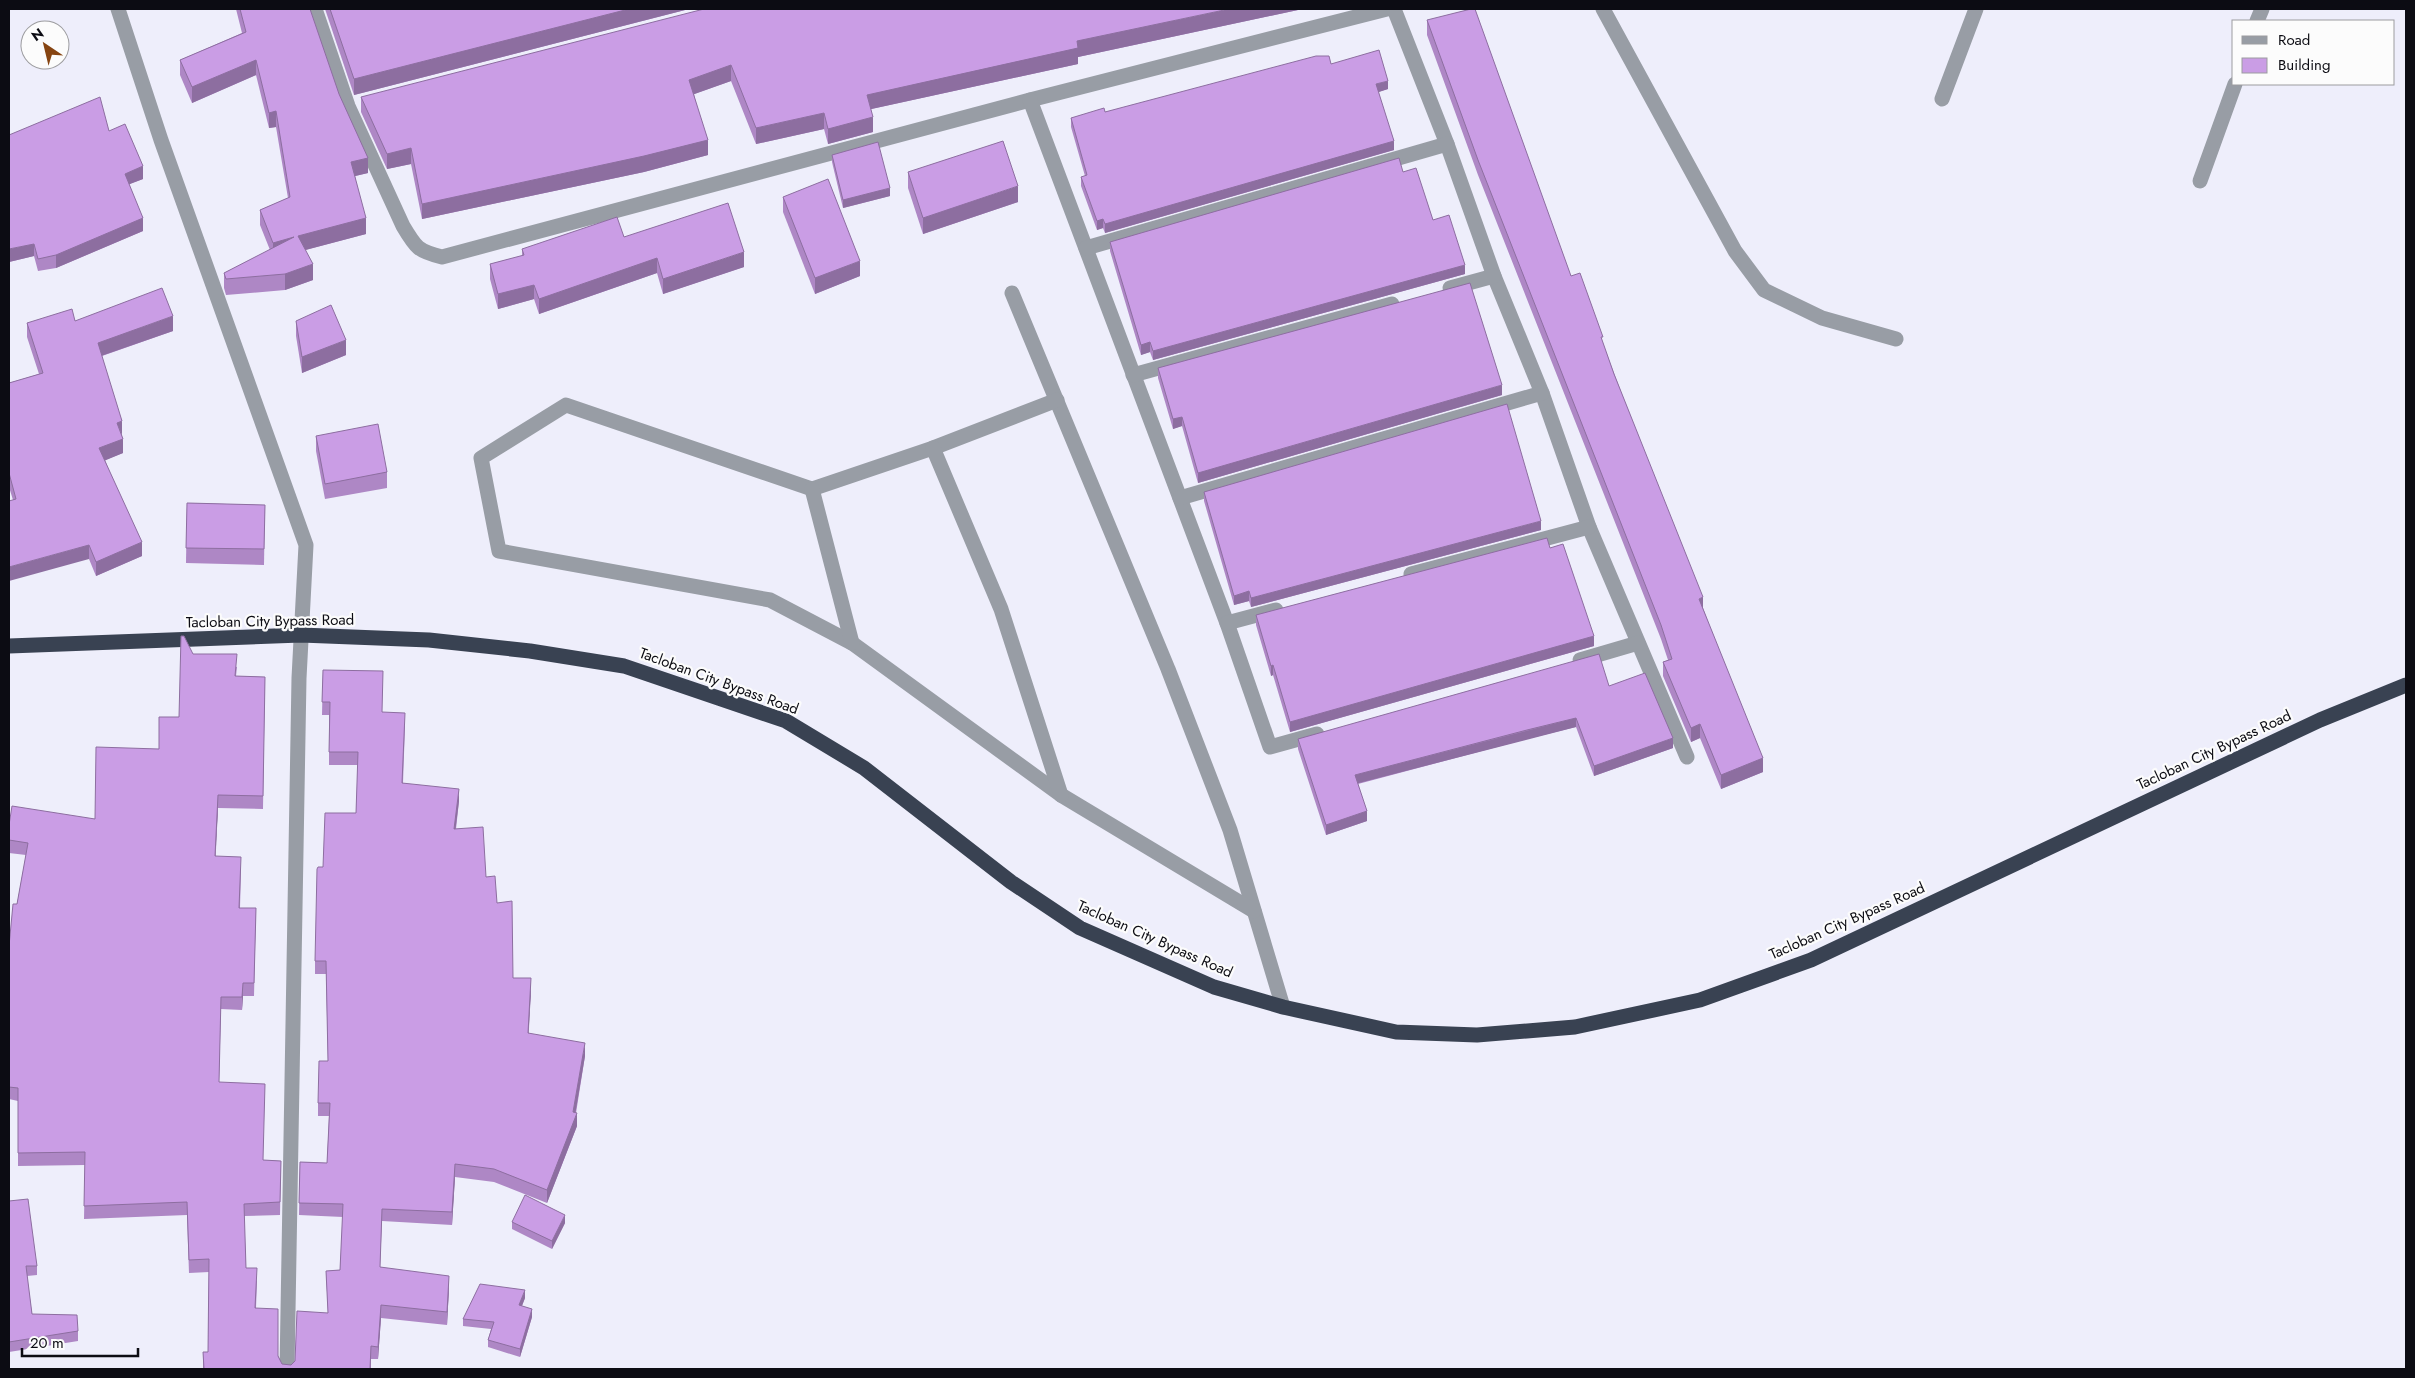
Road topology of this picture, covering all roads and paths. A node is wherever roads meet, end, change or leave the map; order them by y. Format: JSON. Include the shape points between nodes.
{"nodes":[{"id":1,"x":118,"y":9,"type":"edge"},
{"id":2,"x":315,"y":9,"type":"edge"},
{"id":3,"x":1387,"y":9,"type":"edge"},
{"id":4,"x":1394,"y":9,"type":"edge"},
{"id":5,"x":1603,"y":9,"type":"edge"},
{"id":6,"x":1976,"y":9,"type":"edge"},
{"id":7,"x":2235,"y":85,"type":"edge"},
{"id":8,"x":1942,"y":98,"type":"dead end"},
{"id":9,"x":1030,"y":100,"type":"junction"},
{"id":10,"x":367,"y":101,"type":"edge"},
{"id":11,"x":348,"y":106,"type":"junction"},
{"id":12,"x":1447,"y":144,"type":"junction"},
{"id":13,"x":2200,"y":181,"type":"dead end"},
{"id":14,"x":1086,"y":248,"type":"junction"},
{"id":15,"x":1494,"y":276,"type":"junction"},
{"id":16,"x":1437,"y":292,"type":"edge"},
{"id":17,"x":1012,"y":293,"type":"dead end"},
{"id":18,"x":1409,"y":300,"type":"edge"},
{"id":19,"x":1896,"y":339,"type":"dead end"},
{"id":20,"x":1134,"y":374,"type":"junction"},
{"id":21,"x":1542,"y":393,"type":"junction"},
{"id":22,"x":1057,"y":400,"type":"junction"},
{"id":23,"x":933,"y":448,"type":"junction"},
{"id":24,"x":812,"y":489,"type":"junction"},
{"id":25,"x":1180,"y":498,"type":"junction"},
{"id":26,"x":1589,"y":526,"type":"junction"},
{"id":27,"x":1398,"y":578,"type":"edge"},
{"id":28,"x":1294,"y":606,"type":"edge"},
{"id":29,"x":1228,"y":623,"type":"junction"},
{"id":30,"x":301,"y":635,"type":"junction"},
{"id":31,"x":852,"y":643,"type":"junction"},
{"id":32,"x":1638,"y":644,"type":"junction"},
{"id":33,"x":9,"y":646,"type":"edge"},
{"id":34,"x":1562,"y":665,"type":"edge"},
{"id":35,"x":2406,"y":685,"type":"edge"},
{"id":36,"x":1327,"y":731,"type":"edge"},
{"id":37,"x":1687,"y":757,"type":"dead end"},
{"id":38,"x":1061,"y":795,"type":"junction"},
{"id":39,"x":1254,"y":910,"type":"junction"},
{"id":40,"x":1283,"y":1007,"type":"junction"},
{"id":41,"x":287,"y":1369,"type":"edge"}],
"edges":[{"from":1,"to":30,"type":"street","via":[[161,140],[306,545]]},
{"from":2,"to":11,"type":"street"},
{"from":3,"to":9,"type":"street"},
{"from":4,"to":12,"type":"street"},
{"from":5,"to":19,"type":"street","via":[[1735,251],[1764,290],[1822,318]]},
{"from":6,"to":8,"type":"street"},
{"from":7,"to":13,"type":"street"},
{"from":9,"to":11,"type":"street","via":[[442,257],[422,252],[412,241]]},
{"from":9,"to":14,"type":"street"},
{"from":10,"to":11,"type":"street"},
{"from":12,"to":14,"type":"street"},
{"from":12,"to":15,"type":"street"},
{"from":14,"to":20,"type":"street"},
{"from":15,"to":16,"type":"street"},
{"from":15,"to":21,"type":"street"},
{"from":17,"to":22,"type":"street"},
{"from":18,"to":20,"type":"street"},
{"from":20,"to":25,"type":"street"},
{"from":21,"to":25,"type":"street"},
{"from":21,"to":26,"type":"street"},
{"from":22,"to":23,"type":"street"},
{"from":22,"to":39,"type":"street","via":[[1168,669],[1230,830]]},
{"from":23,"to":24,"type":"street"},
{"from":23,"to":38,"type":"street","via":[[1001,610]]},
{"from":24,"to":31,"type":"street"},
{"from":24,"to":31,"type":"street","via":[[566,405],[481,458],[499,551],[770,600]]},
{"from":25,"to":29,"type":"street"},
{"from":26,"to":27,"type":"street"},
{"from":26,"to":32,"type":"street"},
{"from":28,"to":29,"type":"street"},
{"from":29,"to":36,"type":"street","via":[[1270,747]]},
{"from":30,"to":33,"type":"highway","name":"Tacloban City Bypass Road"},
{"from":30,"to":40,"type":"highway","name":"Tacloban City Bypass Road","via":[[429,640],[624,666],[786,720],[864,768],[1011,882],[1080,928],[1214,987]]},
{"from":30,"to":41,"type":"street"},
{"from":31,"to":38,"type":"street"},
{"from":32,"to":34,"type":"street"},
{"from":32,"to":37,"type":"street"},
{"from":35,"to":40,"type":"highway","name":"Tacloban City Bypass Road","via":[[2320,720],[1811,960],[1700,1000],[1575,1027],[1477,1035],[1396,1032]]},
{"from":38,"to":39,"type":"street"},
{"from":39,"to":40,"type":"street"}]}
